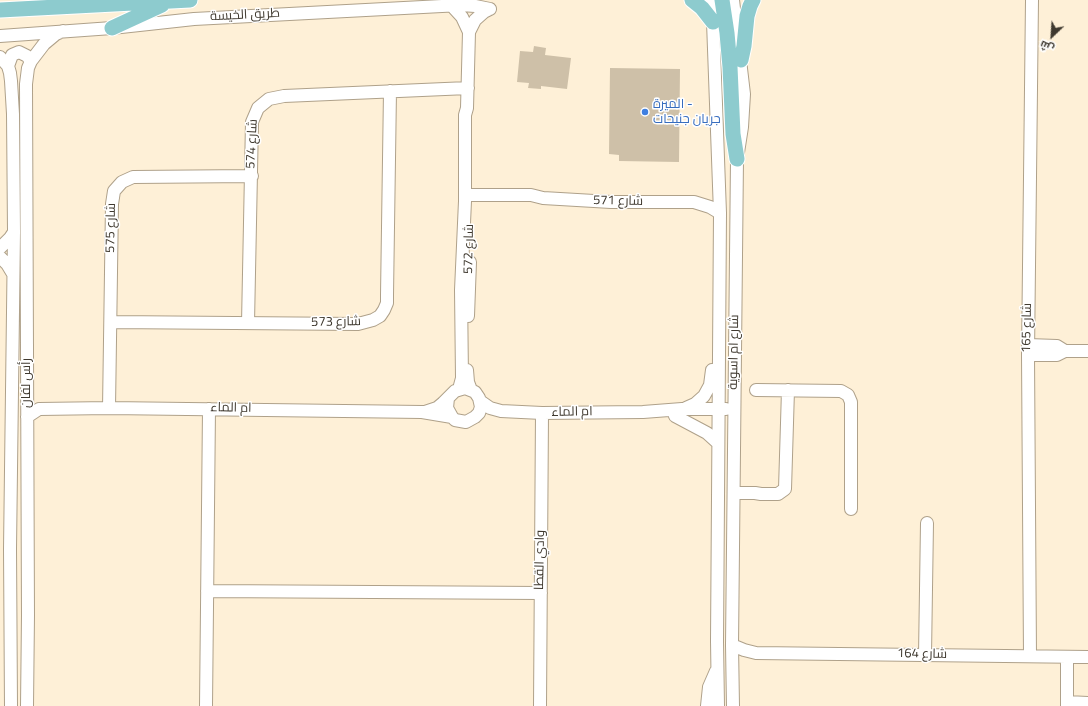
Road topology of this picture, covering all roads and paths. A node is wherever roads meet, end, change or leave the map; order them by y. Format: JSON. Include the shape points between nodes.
{"nodes":[{"id":1,"x":190,"y":0,"type":"edge"},
{"id":2,"x":692,"y":0,"type":"edge"},
{"id":3,"x":709,"y":0,"type":"edge"},
{"id":4,"x":722,"y":0,"type":"edge"},
{"id":5,"x":734,"y":0,"type":"edge"},
{"id":6,"x":754,"y":0,"type":"edge"},
{"id":7,"x":1032,"y":0,"type":"edge"},
{"id":8,"x":172,"y":1,"type":"junction"},
{"id":9,"x":450,"y":5,"type":"junction"},
{"id":10,"x":0,"y":10,"type":"edge"},
{"id":11,"x":712,"y":22,"type":"junction"},
{"id":12,"x":112,"y":28,"type":"junction"},
{"id":13,"x":63,"y":31,"type":"junction"},
{"id":14,"x":469,"y":32,"type":"junction"},
{"id":15,"x":0,"y":36,"type":"edge"},
{"id":16,"x":0,"y":56,"type":"edge"},
{"id":17,"x":741,"y":60,"type":"junction"},
{"id":18,"x":31,"y":61,"type":"junction"},
{"id":19,"x":8,"y":66,"type":"junction"},
{"id":20,"x":468,"y":88,"type":"junction"},
{"id":21,"x":390,"y":91,"type":"junction"},
{"id":22,"x":737,"y":159,"type":"junction"},
{"id":23,"x":252,"y":176,"type":"junction"},
{"id":24,"x":719,"y":187,"type":"junction"},
{"id":25,"x":468,"y":198,"type":"junction"},
{"id":26,"x":694,"y":202,"type":"junction"},
{"id":27,"x":720,"y":213,"type":"junction"},
{"id":28,"x":14,"y":232,"type":"junction"},
{"id":29,"x":0,"y":248,"type":"edge"},
{"id":30,"x":0,"y":257,"type":"edge"},
{"id":31,"x":13,"y":274,"type":"junction"},
{"id":32,"x":111,"y":322,"type":"junction"},
{"id":33,"x":248,"y":323,"type":"junction"},
{"id":34,"x":719,"y":338,"type":"junction"},
{"id":35,"x":1028,"y":350,"type":"junction"},
{"id":36,"x":1088,"y":351,"type":"edge"},
{"id":37,"x":459,"y":389,"type":"junction"},
{"id":38,"x":472,"y":390,"type":"junction"},
{"id":39,"x":756,"y":390,"type":"dead end"},
{"id":40,"x":788,"y":390,"type":"junction"},
{"id":41,"x":27,"y":395,"type":"junction"},
{"id":42,"x":448,"y":398,"type":"junction"},
{"id":43,"x":480,"y":401,"type":"junction"},
{"id":44,"x":109,"y":408,"type":"junction"},
{"id":45,"x":39,"y":409,"type":"junction"},
{"id":46,"x":208,"y":409,"type":"junction"},
{"id":47,"x":422,"y":412,"type":"junction"},
{"id":48,"x":501,"y":412,"type":"junction"},
{"id":49,"x":679,"y":413,"type":"junction"},
{"id":50,"x":718,"y":413,"type":"junction"},
{"id":51,"x":734,"y":413,"type":"junction"},
{"id":52,"x":542,"y":414,"type":"junction"},
{"id":53,"x":27,"y":417,"type":"junction"},
{"id":54,"x":452,"y":417,"type":"junction"},
{"id":55,"x":475,"y":418,"type":"junction"},
{"id":56,"x":718,"y":443,"type":"junction"},
{"id":57,"x":734,"y":496,"type":"junction"},
{"id":58,"x":10,"y":506,"type":"junction"},
{"id":59,"x":851,"y":509,"type":"dead end"},
{"id":60,"x":0,"y":521,"type":"edge"},
{"id":61,"x":927,"y":523,"type":"dead end"},
{"id":62,"x":0,"y":536,"type":"edge"},
{"id":63,"x":10,"y":549,"type":"junction"},
{"id":64,"x":207,"y":591,"type":"junction"},
{"id":65,"x":541,"y":593,"type":"junction"},
{"id":66,"x":732,"y":645,"type":"junction"},
{"id":67,"x":756,"y":653,"type":"junction"},
{"id":68,"x":925,"y":655,"type":"junction"},
{"id":69,"x":1030,"y":656,"type":"junction"},
{"id":70,"x":1067,"y":657,"type":"junction"},
{"id":71,"x":1088,"y":657,"type":"edge"},
{"id":72,"x":718,"y":668,"type":"junction"},
{"id":73,"x":733,"y":669,"type":"junction"},
{"id":74,"x":1088,"y":703,"type":"edge"},
{"id":75,"x":1067,"y":704,"type":"edge"},
{"id":76,"x":11,"y":706,"type":"edge"},
{"id":77,"x":27,"y":706,"type":"edge"},
{"id":78,"x":206,"y":706,"type":"edge"},
{"id":79,"x":540,"y":706,"type":"edge"},
{"id":80,"x":707,"y":706,"type":"edge"},
{"id":81,"x":718,"y":706,"type":"edge"},
{"id":82,"x":733,"y":706,"type":"edge"}],
"edges":[{"from":1,"to":8,"type":"main road"},
{"from":2,"to":11,"type":"main road","via":[[702,8]]},
{"from":3,"to":11,"type":"street","name":"شارع ام اسوية"},
{"from":4,"to":22,"type":"main road"},
{"from":5,"to":17,"type":"street","name":"شارع ام اسوية"},
{"from":6,"to":17,"type":"main road","via":[[747,16]]},
{"from":7,"to":35,"type":"street","name":"شارع 165"},
{"from":8,"to":10,"type":"main road"},
{"from":8,"to":12,"type":"main road"},
{"from":9,"to":12,"type":"street","name":"طريق الخيسة","via":[[194,19]]},
{"from":9,"to":14,"type":"street","name":"شارع 572","via":[[462,17]]},
{"from":9,"to":14,"type":"street","name":"طريق الخيسة","via":[[490,9],[475,20]]},
{"from":11,"to":24,"type":"street","name":"شارع ام اسوية"},
{"from":12,"to":13,"type":"street","name":"طريق الخيسة"},
{"from":13,"to":15,"type":"street","name":"طريق الخيسة"},
{"from":13,"to":18,"type":"street","name":"رأس لفان","via":[[44,44]]},
{"from":14,"to":20,"type":"street","name":"شارع 572"},
{"from":16,"to":19,"type":"street","name":"رأس لفان"},
{"from":17,"to":22,"type":"street","name":"شارع ام اسوية","via":[[744,110]]},
{"from":18,"to":19,"type":"street","via":[[20,52],[12,56]]},
{"from":18,"to":41,"type":"street","name":"رأس لفان","via":[[26,84]]},
{"from":19,"to":28,"type":"street","name":"رأس لفان","via":[[13,98]]},
{"from":20,"to":21,"type":"street","name":"شارع 574"},
{"from":20,"to":25,"type":"street","name":"شارع 572","via":[[468,108],[471,115]]},
{"from":21,"to":23,"type":"street","name":"شارع 574","via":[[284,96],[269,99],[258,108],[252,122]]},
{"from":21,"to":33,"type":"street","name":"شارع 573","via":[[387,303],[384,310],[380,316],[366,323]]},
{"from":22,"to":51,"type":"street","name":"شارع ام اسوية"},
{"from":23,"to":32,"type":"street","name":"شارع 575","via":[[133,177],[122,182],[112,197]]},
{"from":23,"to":33,"type":"street","name":"شارع 574"},
{"from":24,"to":26,"type":"street","name":"شارع 571"},
{"from":24,"to":27,"type":"street","name":"شارع ام اسوية"},
{"from":25,"to":26,"type":"street","name":"شارع 571"},
{"from":25,"to":37,"type":"street","name":"شارع 572","via":[[460,290],[462,378]]},
{"from":25,"to":38,"type":"street","name":"شارع 572","via":[[467,368]]},
{"from":26,"to":27,"type":"street","name":"شارع 571"},
{"from":27,"to":34,"type":"street","name":"شارع ام اسوية"},
{"from":28,"to":29,"type":"street"},
{"from":28,"to":31,"type":"street","name":"رأس لفان"},
{"from":30,"to":31,"type":"street"},
{"from":31,"to":58,"type":"street","name":"رأس لفان"},
{"from":32,"to":33,"type":"street","name":"شارع 573"},
{"from":32,"to":44,"type":"street","name":"شارع 575"},
{"from":34,"to":49,"type":"street","via":[[708,391],[700,401]]},
{"from":34,"to":50,"type":"street","name":"شارع ام اسوية"},
{"from":35,"to":36,"type":"street","via":[[1057,355],[1065,351]]},
{"from":35,"to":69,"type":"street","name":"شارع 165"},
{"from":37,"to":38,"type":"street"},
{"from":37,"to":42,"type":"street"},
{"from":38,"to":43,"type":"street"},
{"from":39,"to":40,"type":"street"},
{"from":40,"to":57,"type":"street","via":[[785,487],[778,494],[755,493]]},
{"from":40,"to":59,"type":"street","via":[[841,391],[850,397]]},
{"from":41,"to":45,"type":"street"},
{"from":41,"to":53,"type":"street","name":"رأس لفان"},
{"from":42,"to":47,"type":"street","name":"ام الماء","via":[[437,408]]},
{"from":42,"to":54,"type":"street","via":[[447,408]]},
{"from":43,"to":48,"type":"street","name":"ام الماء"},
{"from":43,"to":55,"type":"street","via":[[479,413]]},
{"from":44,"to":45,"type":"street","name":"ام الماء"},
{"from":44,"to":46,"type":"street","name":"ام الماء"},
{"from":45,"to":53,"type":"street"},
{"from":46,"to":47,"type":"street","name":"ام الماء"},
{"from":46,"to":64,"type":"street"},
{"from":47,"to":54,"type":"street","name":"ام الماء"},
{"from":48,"to":52,"type":"street","name":"ام الماء"},
{"from":48,"to":55,"type":"street","name":"ام الماء"},
{"from":49,"to":50,"type":"street","name":"ام الماء"},
{"from":49,"to":52,"type":"street","name":"ام الماء"},
{"from":49,"to":56,"type":"street"},
{"from":50,"to":51,"type":"street","name":"ام الماء"},
{"from":50,"to":56,"type":"street","name":"شارع ام اسوية"},
{"from":51,"to":57,"type":"street","name":"شارع ام اسوية"},
{"from":52,"to":65,"type":"street","name":"وادي القطا"},
{"from":53,"to":77,"type":"street","name":"رأس لفان"},
{"from":54,"to":55,"type":"street","via":[[460,422]]},
{"from":56,"to":72,"type":"street","name":"شارع ام اسوية"},
{"from":57,"to":66,"type":"street","name":"شارع ام اسوية"},
{"from":58,"to":60,"type":"street"},
{"from":58,"to":63,"type":"street","name":"رأس لفان"},
{"from":61,"to":68,"type":"street"},
{"from":62,"to":63,"type":"street"},
{"from":63,"to":76,"type":"street","name":"رأس لفان"},
{"from":64,"to":65,"type":"street"},
{"from":64,"to":78,"type":"street"},
{"from":65,"to":79,"type":"street","name":"وادي القطا"},
{"from":66,"to":67,"type":"street","name":"شارع 164"},
{"from":66,"to":73,"type":"street","name":"شارع ام اسوية"},
{"from":67,"to":68,"type":"street","name":"شارع 164"},
{"from":67,"to":73,"type":"street"},
{"from":68,"to":69,"type":"street","name":"شارع 164"},
{"from":69,"to":70,"type":"street","name":"شارع 164"},
{"from":70,"to":71,"type":"street","name":"شارع 164"},
{"from":70,"to":75,"type":"street"},
{"from":72,"to":80,"type":"street","via":[[709,687]]},
{"from":72,"to":81,"type":"street","name":"شارع ام اسوية"},
{"from":73,"to":82,"type":"street","name":"شارع ام اسوية"},
{"from":74,"to":75,"type":"street"}]}
